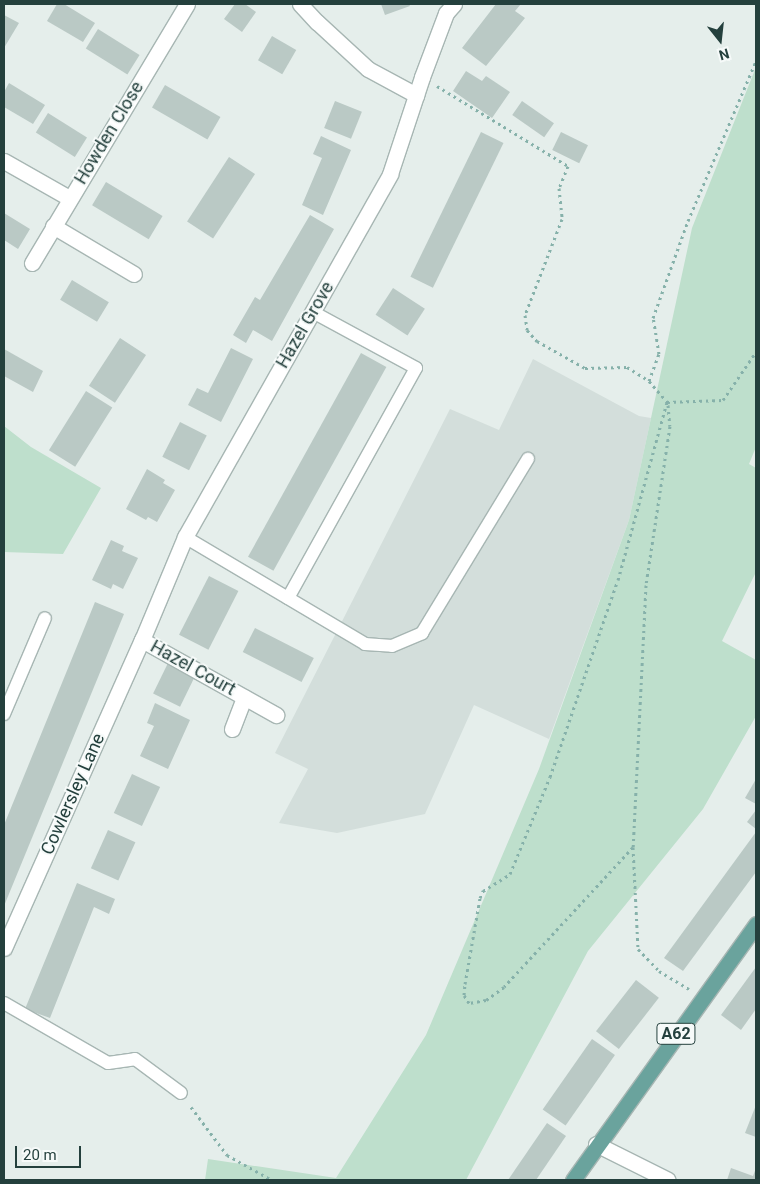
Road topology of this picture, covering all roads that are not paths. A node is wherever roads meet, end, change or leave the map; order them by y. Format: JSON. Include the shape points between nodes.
{"nodes":[{"id":1,"x":187,"y":4,"type":"edge"},
{"id":2,"x":300,"y":4,"type":"edge"},
{"id":3,"x":454,"y":4,"type":"edge"},
{"id":4,"x":416,"y":95,"type":"junction"},
{"id":5,"x":4,"y":161,"type":"edge"},
{"id":6,"x":70,"y":198,"type":"junction"},
{"id":7,"x":53,"y":226,"type":"junction"},
{"id":8,"x":32,"y":263,"type":"dead end"},
{"id":9,"x":134,"y":274,"type":"dead end"},
{"id":10,"x":313,"y":312,"type":"junction"},
{"id":11,"x":528,"y":459,"type":"dead end"},
{"id":12,"x":185,"y":537,"type":"junction"},
{"id":13,"x":288,"y":598,"type":"junction"},
{"id":14,"x":45,"y":618,"type":"dead end"},
{"id":15,"x":142,"y":640,"type":"junction"},
{"id":16,"x":244,"y":697,"type":"junction"},
{"id":17,"x":4,"y":714,"type":"edge"},
{"id":18,"x":276,"y":715,"type":"dead end"},
{"id":19,"x":232,"y":730,"type":"dead end"},
{"id":20,"x":756,"y":924,"type":"edge"},
{"id":21,"x":4,"y":948,"type":"edge"},
{"id":22,"x":4,"y":1003,"type":"edge"},
{"id":23,"x":181,"y":1093,"type":"road end"},
{"id":24,"x":596,"y":1144,"type":"junction"},
{"id":25,"x":573,"y":1180,"type":"edge"},
{"id":26,"x":668,"y":1180,"type":"edge"}],
"edges":[{"from":1,"to":6,"type":"street","name":"Howden Close"},
{"from":2,"to":4,"type":"street","via":[[368,69]]},
{"from":3,"to":4,"type":"street","name":"Hazel Grove","via":[[446,13]]},
{"from":4,"to":10,"type":"street","name":"Hazel Grove","via":[[390,174]]},
{"from":5,"to":6,"type":"street"},
{"from":6,"to":7,"type":"street","name":"Howden Close"},
{"from":7,"to":8,"type":"street","name":"Howden Close"},
{"from":7,"to":9,"type":"street"},
{"from":10,"to":12,"type":"street","name":"Hazel Grove"},
{"from":10,"to":13,"type":"lane","via":[[416,368]]},
{"from":11,"to":13,"type":"lane","via":[[422,633],[392,646],[365,644]]},
{"from":12,"to":13,"type":"lane"},
{"from":12,"to":15,"type":"street","name":"Hazel Grove"},
{"from":14,"to":17,"type":"lane"},
{"from":15,"to":16,"type":"street","name":"Hazel Court"},
{"from":15,"to":21,"type":"street","name":"Cowlersley Lane"},
{"from":16,"to":18,"type":"street","name":"Hazel Court"},
{"from":16,"to":19,"type":"street","name":"Hazel Court"},
{"from":20,"to":24,"type":"main road","number":"A62"},
{"from":22,"to":23,"type":"lane","via":[[108,1063],[135,1059]]},
{"from":24,"to":25,"type":"main road","number":"A62"},
{"from":24,"to":26,"type":"street"}]}
